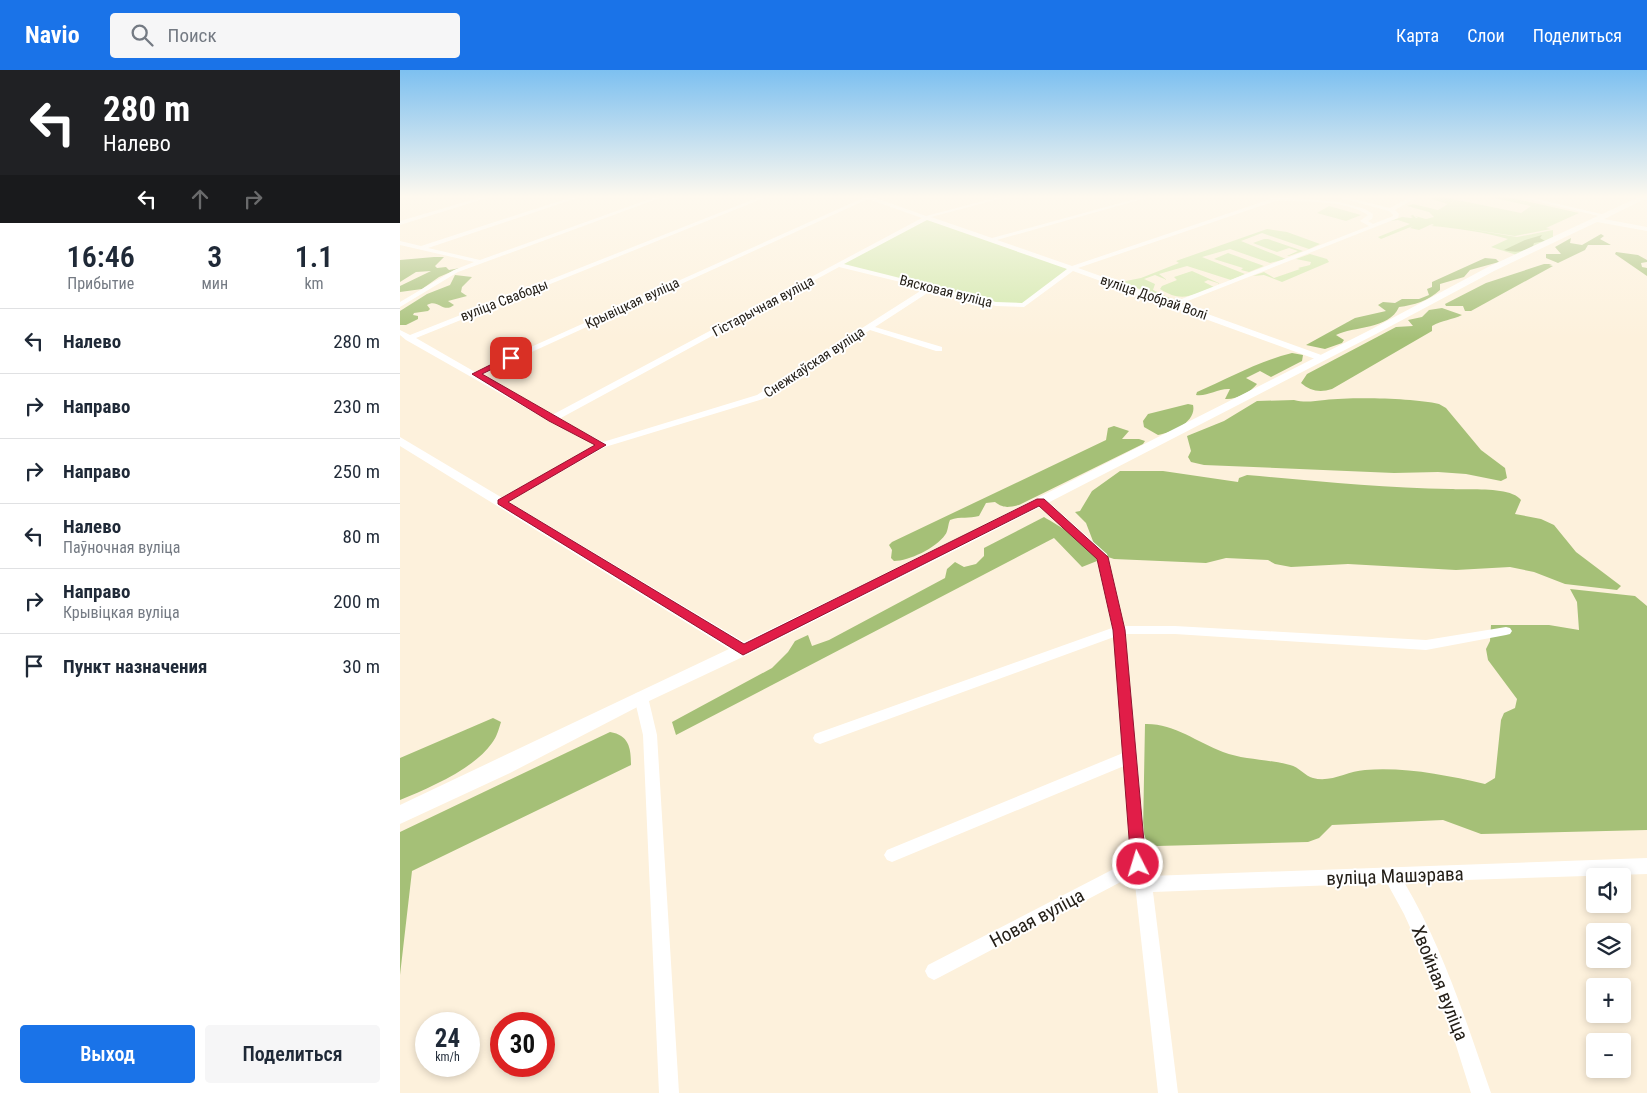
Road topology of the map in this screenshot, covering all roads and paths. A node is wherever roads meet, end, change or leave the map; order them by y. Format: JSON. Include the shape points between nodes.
{"nodes":[{"id":1,"x":403,"y":244,"type":"edge"},
{"id":2,"x":435,"y":244,"type":"edge"},
{"id":3,"x":530,"y":244,"type":"edge"},
{"id":4,"x":646,"y":244,"type":"edge"},
{"id":5,"x":762,"y":244,"type":"edge"},
{"id":6,"x":879,"y":244,"type":"edge"},
{"id":7,"x":1003,"y":244,"type":"edge"},
{"id":8,"x":1144,"y":244,"type":"edge"},
{"id":9,"x":1327,"y":244,"type":"edge"},
{"id":10,"x":1546,"y":244,"type":"edge"},
{"id":11,"x":422,"y":248,"type":"junction"},
{"id":12,"x":480,"y":262,"type":"junction"},
{"id":13,"x":840,"y":265,"type":"junction"},
{"id":14,"x":1072,"y":268,"type":"junction"},
{"id":15,"x":932,"y":287,"type":"junction"},
{"id":16,"x":1175,"y":304,"type":"junction"},
{"id":17,"x":400,"y":306,"type":"edge"},
{"id":18,"x":869,"y":327,"type":"junction"},
{"id":19,"x":400,"y":332,"type":"edge"},
{"id":20,"x":409,"y":338,"type":"junction"},
{"id":21,"x":939,"y":348,"type":"dead end"},
{"id":22,"x":1322,"y":358,"type":"junction"},
{"id":23,"x":476,"y":374,"type":"junction"},
{"id":24,"x":552,"y":419,"type":"junction"},
{"id":25,"x":400,"y":441,"type":"edge"},
{"id":26,"x":602,"y":445,"type":"junction"},
{"id":27,"x":1040,"y":501,"type":"junction"},
{"id":28,"x":501,"y":502,"type":"junction"},
{"id":29,"x":1119,"y":630,"type":"junction"},
{"id":30,"x":1506,"y":631,"type":"dead end"},
{"id":31,"x":743,"y":650,"type":"junction"},
{"id":32,"x":640,"y":697,"type":"junction"},
{"id":33,"x":820,"y":738,"type":"dead end"},
{"id":34,"x":1129,"y":757,"type":"junction"},
{"id":35,"x":400,"y":815,"type":"edge"},
{"id":36,"x":892,"y":855,"type":"dead end"},
{"id":37,"x":1138,"y":864,"type":"junction"},
{"id":38,"x":1647,"y":866,"type":"edge"},
{"id":39,"x":1392,"y":876,"type":"junction"},
{"id":40,"x":1144,"y":884,"type":"junction"},
{"id":41,"x":934,"y":971,"type":"dead end"},
{"id":42,"x":669,"y":1093,"type":"edge"},
{"id":43,"x":1168,"y":1093,"type":"edge"},
{"id":44,"x":1481,"y":1093,"type":"edge"}],
"edges":[{"from":1,"to":11,"type":"street"},
{"from":2,"to":11,"type":"street"},
{"from":3,"to":12,"type":"street"},
{"from":4,"to":20,"type":"street","name":"вуліца Свабоды"},
{"from":5,"to":23,"type":"street","name":"Крывіцкая вуліца"},
{"from":6,"to":13,"type":"street","name":"Гістарычная вуліца"},
{"from":7,"to":14,"type":"street","name":"вуліца Добрай Волі"},
{"from":8,"to":14,"type":"street"},
{"from":9,"to":16,"type":"street"},
{"from":10,"to":22,"type":"main road","via":[[1491,269]]},
{"from":11,"to":12,"type":"street"},
{"from":12,"to":17,"type":"street","via":[[456,271]]},
{"from":13,"to":15,"type":"street","name":"Вясковая вуліца"},
{"from":13,"to":24,"type":"street","name":"Гістарычная вуліца"},
{"from":14,"to":15,"type":"street","name":"Вясковая вуліца","via":[[1024,305],[996,304]]},
{"from":14,"to":16,"type":"street","name":"вуліца Добрай Волі"},
{"from":15,"to":18,"type":"street","name":"Снежкаўская вуліца"},
{"from":16,"to":22,"type":"street","name":"вуліца Добрай Волі"},
{"from":18,"to":21,"type":"street"},
{"from":18,"to":26,"type":"street","name":"Снежкаўская вуліца","via":[[760,397]]},
{"from":19,"to":20,"type":"street"},
{"from":20,"to":23,"type":"street"},
{"from":22,"to":27,"type":"main road"},
{"from":23,"to":24,"type":"street"},
{"from":24,"to":26,"type":"street"},
{"from":25,"to":28,"type":"main road"},
{"from":26,"to":28,"type":"street","name":"Снежкаўская вуліца"},
{"from":27,"to":29,"type":"street","via":[[1103,557]]},
{"from":27,"to":31,"type":"main road"},
{"from":28,"to":31,"type":"main road"},
{"from":29,"to":30,"type":"street","via":[[1175,630],[1426,645]]},
{"from":29,"to":33,"type":"street"},
{"from":29,"to":34,"type":"street"},
{"from":31,"to":32,"type":"main road"},
{"from":32,"to":35,"type":"main road"},
{"from":32,"to":42,"type":"street","via":[[651,744]]},
{"from":34,"to":36,"type":"street"},
{"from":34,"to":37,"type":"street"},
{"from":37,"to":40,"type":"street"},
{"from":37,"to":41,"type":"street","name":"Новая вуліца"},
{"from":38,"to":39,"type":"street","name":"вуліца Машэрава"},
{"from":39,"to":40,"type":"street","name":"вуліца Машэрава"},
{"from":39,"to":44,"type":"street","name":"Хвойная вуліца","via":[[1447,990]]},
{"from":40,"to":43,"type":"street"}]}
